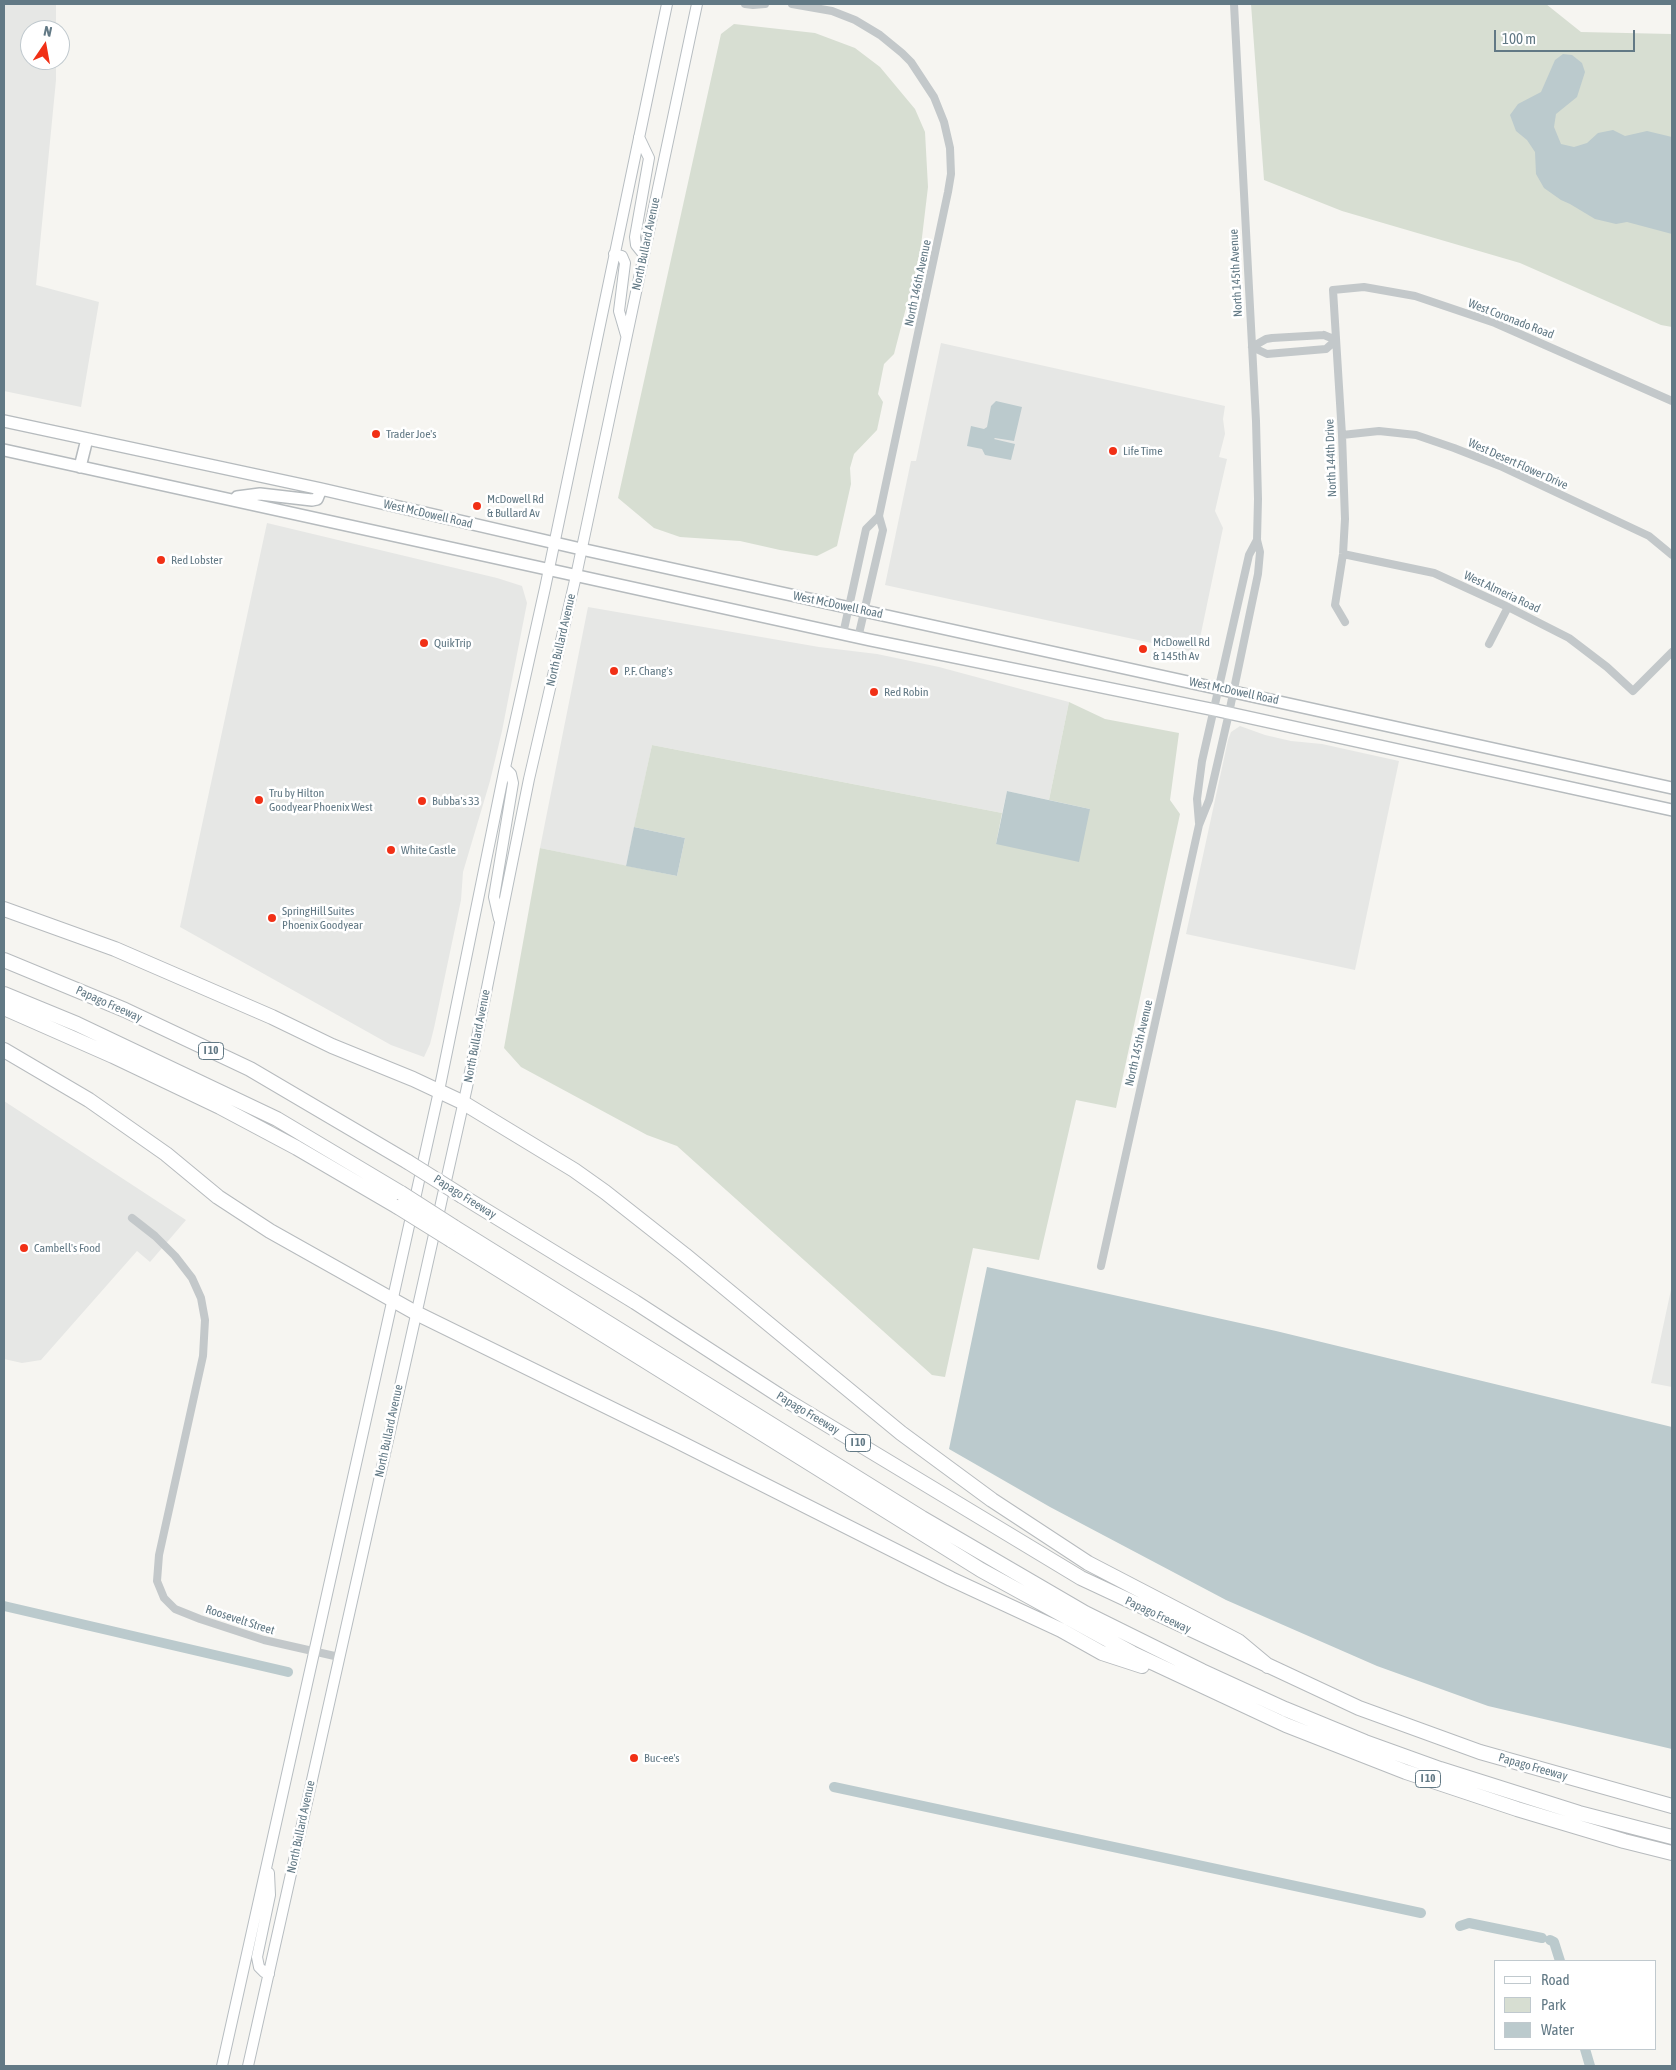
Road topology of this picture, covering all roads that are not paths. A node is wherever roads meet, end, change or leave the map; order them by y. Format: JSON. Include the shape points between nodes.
{"nodes":[{"id":1,"x":667,"y":4,"type":"edge"},
{"id":2,"x":697,"y":4,"type":"edge"},
{"id":3,"x":745,"y":4,"type":"edge"},
{"id":4,"x":765,"y":4,"type":"edge"},
{"id":5,"x":792,"y":4,"type":"edge"},
{"id":6,"x":1234,"y":4,"type":"edge"},
{"id":7,"x":639,"y":137,"type":"junction"},
{"id":8,"x":614,"y":254,"type":"junction"},
{"id":9,"x":644,"y":255,"type":"junction"},
{"id":10,"x":1333,"y":290,"type":"joint"},
{"id":11,"x":626,"y":336,"type":"junction"},
{"id":12,"x":1336,"y":340,"type":"junction"},
{"id":13,"x":1252,"y":347,"type":"junction"},
{"id":14,"x":1672,"y":401,"type":"edge"},
{"id":15,"x":4,"y":421,"type":"edge"},
{"id":16,"x":1342,"y":435,"type":"junction"},
{"id":17,"x":87,"y":439,"type":"junction"},
{"id":18,"x":4,"y":450,"type":"edge"},
{"id":19,"x":80,"y":467,"type":"junction"},
{"id":20,"x":321,"y":489,"type":"junction"},
{"id":21,"x":228,"y":498,"type":"junction"},
{"id":22,"x":879,"y":516,"type":"junction"},
{"id":23,"x":1257,"y":540,"type":"junction"},
{"id":24,"x":554,"y":543,"type":"junction"},
{"id":25,"x":581,"y":549,"type":"junction"},
{"id":26,"x":1343,"y":554,"type":"junction"},
{"id":27,"x":1672,"y":555,"type":"edge"},
{"id":28,"x":548,"y":570,"type":"junction"},
{"id":29,"x":576,"y":576,"type":"junction"},
{"id":30,"x":849,"y":607,"type":"junction"},
{"id":31,"x":1508,"y":607,"type":"junction"},
{"id":32,"x":864,"y":610,"type":"junction"},
{"id":33,"x":1344,"y":622,"type":"dead end"},
{"id":34,"x":843,"y":634,"type":"junction"},
{"id":35,"x":858,"y":638,"type":"junction"},
{"id":36,"x":1490,"y":644,"type":"dead end"},
{"id":37,"x":1672,"y":652,"type":"edge"},
{"id":38,"x":1220,"y":688,"type":"junction"},
{"id":39,"x":1234,"y":691,"type":"junction"},
{"id":40,"x":1215,"y":710,"type":"junction"},
{"id":41,"x":1229,"y":713,"type":"junction"},
{"id":42,"x":505,"y":768,"type":"junction"},
{"id":43,"x":1672,"y":788,"type":"edge"},
{"id":44,"x":1672,"y":810,"type":"edge"},
{"id":45,"x":1199,"y":825,"type":"junction"},
{"id":46,"x":4,"y":909,"type":"edge"},
{"id":47,"x":500,"y":923,"type":"junction"},
{"id":48,"x":4,"y":960,"type":"edge"},
{"id":49,"x":4,"y":994,"type":"edge"},
{"id":50,"x":4,"y":1008,"type":"edge"},
{"id":51,"x":4,"y":1050,"type":"edge"},
{"id":52,"x":439,"y":1091,"type":"junction"},
{"id":53,"x":462,"y":1102,"type":"junction"},
{"id":54,"x":400,"y":1200,"type":"junction"},
{"id":55,"x":132,"y":1218,"type":"dead end"},
{"id":56,"x":453,"y":1234,"type":"junction"},
{"id":57,"x":1101,"y":1266,"type":"dead end"},
{"id":58,"x":393,"y":1299,"type":"junction"},
{"id":59,"x":416,"y":1313,"type":"junction"},
{"id":60,"x":314,"y":1651,"type":"junction"},
{"id":61,"x":339,"y":1657,"type":"junction"},
{"id":62,"x":1268,"y":1666,"type":"junction"},
{"id":63,"x":1193,"y":1683,"type":"junction"},
{"id":64,"x":1672,"y":1806,"type":"edge"},
{"id":65,"x":1672,"y":1837,"type":"edge"},
{"id":66,"x":1672,"y":1853,"type":"edge"},
{"id":67,"x":269,"y":1856,"type":"junction"},
{"id":68,"x":269,"y":1974,"type":"junction"},
{"id":69,"x":222,"y":2066,"type":"edge"},
{"id":70,"x":248,"y":2066,"type":"edge"}],
"edges":[{"from":1,"to":7,"type":"main road","name":"North Bullard Avenue"},
{"from":2,"to":9,"type":"main road","name":"North Bullard Avenue"},
{"from":3,"to":4,"type":"street"},
{"from":5,"to":22,"type":"street","name":"North 146th Avenue","via":[[832,11],[855,20],[880,35],[911,62],[940,110],[950,148],[951,174]]},
{"from":6,"to":13,"type":"street","name":"North 145th Avenue"},
{"from":7,"to":8,"type":"main road","name":"North Bullard Avenue"},
{"from":7,"to":9,"type":"main road","via":[[648,158],[635,237],[636,245]]},
{"from":8,"to":11,"type":"main road","via":[[622,256],[626,263],[619,311]]},
{"from":8,"to":24,"type":"main road","name":"North Bullard Avenue"},
{"from":9,"to":11,"type":"main road","name":"North Bullard Avenue"},
{"from":10,"to":12,"type":"street","name":"North 144th Drive"},
{"from":10,"to":14,"type":"street","name":"West Coronado Road","via":[[1364,287],[1415,296],[1504,326]]},
{"from":11,"to":25,"type":"main road","name":"North Bullard Avenue"},
{"from":12,"to":13,"type":"street","via":[[1324,336],[1272,338]]},
{"from":12,"to":13,"type":"street","via":[[1326,349],[1312,351],[1267,354]]},
{"from":12,"to":16,"type":"street","name":"North 144th Drive"},
{"from":13,"to":23,"type":"street","name":"North 145th Avenue"},
{"from":15,"to":17,"type":"main road","name":"West McDowell Road"},
{"from":16,"to":26,"type":"street","name":"North 144th Drive"},
{"from":16,"to":27,"type":"street","name":"West Desert Flower Drive","via":[[1379,431],[1416,435],[1454,448],[1500,466],[1649,536]]},
{"from":17,"to":19,"type":"main road"},
{"from":17,"to":20,"type":"main road","name":"West McDowell Road"},
{"from":18,"to":19,"type":"main road","name":"West McDowell Road"},
{"from":19,"to":21,"type":"main road","name":"West McDowell Road"},
{"from":20,"to":21,"type":"main road","via":[[317,499],[312,500],[260,494]]},
{"from":20,"to":24,"type":"main road","name":"West McDowell Road"},
{"from":21,"to":28,"type":"main road","name":"West McDowell Road"},
{"from":22,"to":30,"type":"street","name":"North 146th Avenue","via":[[866,529]]},
{"from":22,"to":32,"type":"street","name":"North 146th Avenue","via":[[883,530]]},
{"from":23,"to":38,"type":"street","name":"North 145th Avenue","via":[[1249,555]]},
{"from":23,"to":39,"type":"street","name":"North 145th Avenue","via":[[1260,552],[1258,574]]},
{"from":24,"to":25,"type":"main road","name":"West McDowell Road"},
{"from":24,"to":28,"type":"main road","name":"North Bullard Avenue"},
{"from":25,"to":29,"type":"main road","name":"North Bullard Avenue"},
{"from":25,"to":30,"type":"main road","name":"West McDowell Road"},
{"from":26,"to":31,"type":"street","name":"West Almeria Road","via":[[1434,573]]},
{"from":26,"to":33,"type":"street","name":"North 144th Drive","via":[[1335,604]]},
{"from":28,"to":29,"type":"main road","name":"West McDowell Road"},
{"from":28,"to":42,"type":"main road","name":"North Bullard Avenue"},
{"from":29,"to":34,"type":"main road","name":"West McDowell Road"},
{"from":29,"to":47,"type":"main road","name":"North Bullard Avenue"},
{"from":30,"to":32,"type":"main road","name":"West McDowell Road"},
{"from":30,"to":34,"type":"street","name":"North 146th Avenue"},
{"from":31,"to":36,"type":"street"},
{"from":31,"to":37,"type":"street","name":"West Almeria Road","via":[[1568,638],[1633,691]]},
{"from":32,"to":35,"type":"street","name":"North 146th Avenue"},
{"from":32,"to":38,"type":"main road","name":"West McDowell Road"},
{"from":34,"to":35,"type":"main road","name":"West McDowell Road"},
{"from":35,"to":40,"type":"main road","name":"West McDowell Road"},
{"from":38,"to":39,"type":"main road","name":"West McDowell Road"},
{"from":38,"to":40,"type":"street","name":"North 145th Avenue"},
{"from":39,"to":41,"type":"street","name":"North 145th Avenue"},
{"from":39,"to":43,"type":"main road","name":"West McDowell Road"},
{"from":40,"to":41,"type":"main road","name":"West McDowell Road"},
{"from":40,"to":45,"type":"street","name":"North 145th Avenue","via":[[1200,774],[1197,799]]},
{"from":41,"to":44,"type":"main road","name":"West McDowell Road"},
{"from":41,"to":45,"type":"street","name":"North 145th Avenue","via":[[1209,800]]},
{"from":42,"to":47,"type":"main road","via":[[513,783],[494,897]]},
{"from":42,"to":52,"type":"main road","name":"North Bullard Avenue"},
{"from":45,"to":57,"type":"street","name":"North 145th Avenue"},
{"from":46,"to":52,"type":"highway","via":[[115,949]]},
{"from":47,"to":53,"type":"main road","name":"North Bullard Avenue"},
{"from":48,"to":62,"type":"highway","name":"Papago Freeway","number":"I 10","bridge":true,"via":[[125,1010],[250,1069],[408,1162],[786,1400],[1081,1578]]},
{"from":49,"to":54,"type":"highway","via":[[77,1024],[277,1119]]},
{"from":50,"to":54,"type":"highway","number":"I 10","via":[[197,1095]]},
{"from":51,"to":58,"type":"highway","via":[[89,1100],[166,1154],[218,1197],[270,1231]]},
{"from":52,"to":53,"type":"highway"},
{"from":52,"to":58,"type":"main road","name":"North Bullard Avenue"},
{"from":53,"to":59,"type":"main road","name":"North Bullard Avenue"},
{"from":53,"to":62,"type":"highway","via":[[605,1192],[901,1433],[992,1500],[1088,1563],[1238,1642]]},
{"from":54,"to":56,"type":"highway","number":"I 10","bridge":true},
{"from":55,"to":60,"type":"street","name":"Roosevelt Street","via":[[155,1236],[192,1278],[201,1298],[205,1320],[203,1356],[159,1555],[157,1581],[164,1598],[175,1610],[200,1619],[264,1640]]},
{"from":56,"to":63,"type":"highway","number":"I 10","via":[[981,1570]]},
{"from":56,"to":65,"type":"highway","via":[[922,1518],[1085,1613],[1202,1671],[1365,1742],[1440,1769],[1579,1813]]},
{"from":58,"to":59,"type":"highway"},
{"from":58,"to":60,"type":"main road","name":"North Bullard Avenue"},
{"from":59,"to":61,"type":"main road","name":"North Bullard Avenue"},
{"from":59,"to":63,"type":"highway","via":[[1102,1653]]},
{"from":60,"to":61,"type":"street","name":"Roosevelt Street"},
{"from":60,"to":67,"type":"main road","name":"North Bullard Avenue"},
{"from":61,"to":68,"type":"main road","name":"North Bullard Avenue"},
{"from":62,"to":64,"type":"highway","name":"Papago Freeway","number":"I 10","via":[[1359,1708],[1480,1752]]},
{"from":63,"to":66,"type":"highway","number":"I 10","via":[[1303,1732],[1450,1787]]},
{"from":67,"to":68,"type":"main road","via":[[270,1895],[257,1957],[259,1967]]},
{"from":67,"to":69,"type":"main road","name":"North Bullard Avenue"},
{"from":68,"to":70,"type":"main road","name":"North Bullard Avenue"}]}
